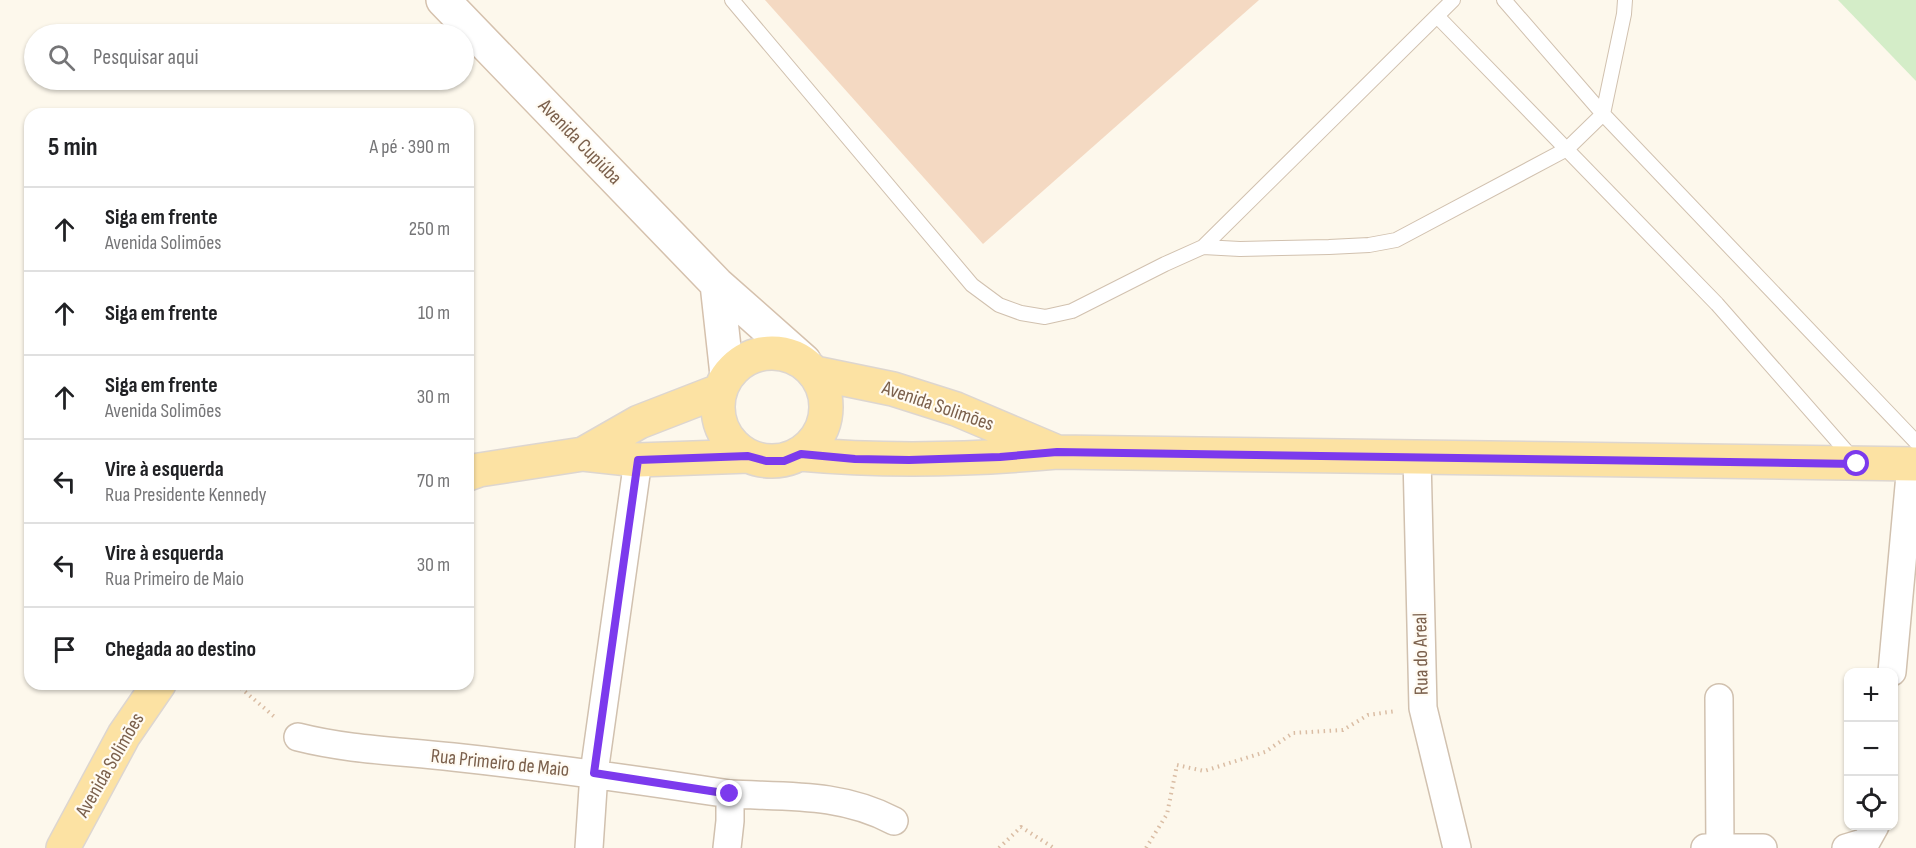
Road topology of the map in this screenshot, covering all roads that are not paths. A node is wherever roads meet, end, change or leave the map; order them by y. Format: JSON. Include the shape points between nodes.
{"nodes":[{"id":1,"x":443,"y":0,"type":"edge"},
{"id":2,"x":732,"y":0,"type":"edge"},
{"id":3,"x":1453,"y":0,"type":"edge"},
{"id":4,"x":1504,"y":0,"type":"edge"},
{"id":5,"x":1625,"y":0,"type":"edge"},
{"id":6,"x":1437,"y":16,"type":"junction"},
{"id":7,"x":466,"y":24,"type":"edge"},
{"id":8,"x":474,"y":32,"type":"edge"},
{"id":9,"x":1603,"y":114,"type":"junction"},
{"id":10,"x":1567,"y":149,"type":"junction"},
{"id":11,"x":1203,"y":247,"type":"junction"},
{"id":12,"x":717,"y":284,"type":"junction"},
{"id":13,"x":809,"y":367,"type":"junction"},
{"id":14,"x":723,"y":383,"type":"junction"},
{"id":15,"x":1057,"y":452,"type":"junction"},
{"id":16,"x":583,"y":454,"type":"junction"},
{"id":17,"x":801,"y":454,"type":"junction"},
{"id":18,"x":748,"y":456,"type":"junction"},
{"id":19,"x":1914,"y":456,"type":"edge"},
{"id":20,"x":1417,"y":457,"type":"junction"},
{"id":21,"x":638,"y":460,"type":"junction"},
{"id":22,"x":1857,"y":464,"type":"junction"},
{"id":23,"x":474,"y":472,"type":"edge"},
{"id":24,"x":1892,"y":668,"type":"edge"},
{"id":25,"x":155,"y":690,"type":"edge"},
{"id":26,"x":1719,"y":698,"type":"dead end"},
{"id":27,"x":298,"y":737,"type":"road end"},
{"id":28,"x":594,"y":773,"type":"junction"},
{"id":29,"x":730,"y":794,"type":"junction"},
{"id":30,"x":894,"y":821,"type":"dead end"},
{"id":31,"x":1872,"y":830,"type":"edge"},
{"id":32,"x":63,"y":848,"type":"edge"},
{"id":33,"x":589,"y":848,"type":"edge"},
{"id":34,"x":728,"y":848,"type":"edge"},
{"id":35,"x":1457,"y":848,"type":"edge"},
{"id":36,"x":1705,"y":848,"type":"edge"},
{"id":37,"x":1720,"y":848,"type":"edge"},
{"id":38,"x":1763,"y":848,"type":"edge"},
{"id":39,"x":1846,"y":848,"type":"edge"}],
"edges":[{"from":1,"to":7,"type":"street","name":"Avenida Cupiúba"},
{"from":2,"to":11,"type":"lane","via":[[972,285],[999,305],[1045,316],[1072,310]]},
{"from":3,"to":6,"type":"lane"},
{"from":4,"to":9,"type":"lane"},
{"from":5,"to":9,"type":"lane"},
{"from":6,"to":10,"type":"lane"},
{"from":6,"to":11,"type":"lane"},
{"from":8,"to":12,"type":"street","name":"Avenida Cupiúba"},
{"from":9,"to":10,"type":"lane"},
{"from":9,"to":19,"type":"lane"},
{"from":10,"to":11,"type":"lane","via":[[1396,240],[1329,247]]},
{"from":10,"to":22,"type":"lane","via":[[1717,304]]},
{"from":12,"to":13,"type":"street","name":"Avenida Cupiúba"},
{"from":12,"to":14,"type":"street"},
{"from":13,"to":14,"type":"main road","via":[[784,353],[762,352],[743,360]]},
{"from":13,"to":15,"type":"main road","name":"Avenida Solimões","via":[[945,406]]},
{"from":13,"to":17,"type":"main road","via":[[826,393],[827,417],[818,438]]},
{"from":14,"to":16,"type":"main road","via":[[639,422]]},
{"from":14,"to":18,"type":"main road","via":[[718,417],[729,440]]},
{"from":15,"to":17,"type":"main road","name":"Avenida Solimões","via":[[909,460]]},
{"from":15,"to":20,"type":"main road","name":"Avenida Solimões"},
{"from":16,"to":21,"type":"main road"},
{"from":16,"to":23,"type":"main road"},
{"from":17,"to":18,"type":"main road","via":[[784,461]]},
{"from":18,"to":21,"type":"main road"},
{"from":19,"to":22,"type":"main road","name":"Avenida Solimões"},
{"from":19,"to":24,"type":"street"},
{"from":20,"to":22,"type":"main road","name":"Avenida Solimões"},
{"from":20,"to":35,"type":"street","name":"Rua do Areal","via":[[1422,708]]},
{"from":21,"to":28,"type":"street"},
{"from":25,"to":32,"type":"main road","name":"Avenida Solimões","via":[[124,735]]},
{"from":26,"to":37,"type":"street"},
{"from":27,"to":28,"type":"street","name":"Rua Primeiro de Maio","via":[[354,748]]},
{"from":28,"to":29,"type":"street","name":"Rua Primeiro de Maio"},
{"from":28,"to":33,"type":"street"},
{"from":29,"to":30,"type":"street","name":"Rua Primeiro de Maio","via":[[823,798],[872,810]]},
{"from":29,"to":34,"type":"street"},
{"from":31,"to":39,"type":"street","via":[[1866,842]]},
{"from":36,"to":37,"type":"street"},
{"from":37,"to":38,"type":"street"}]}
